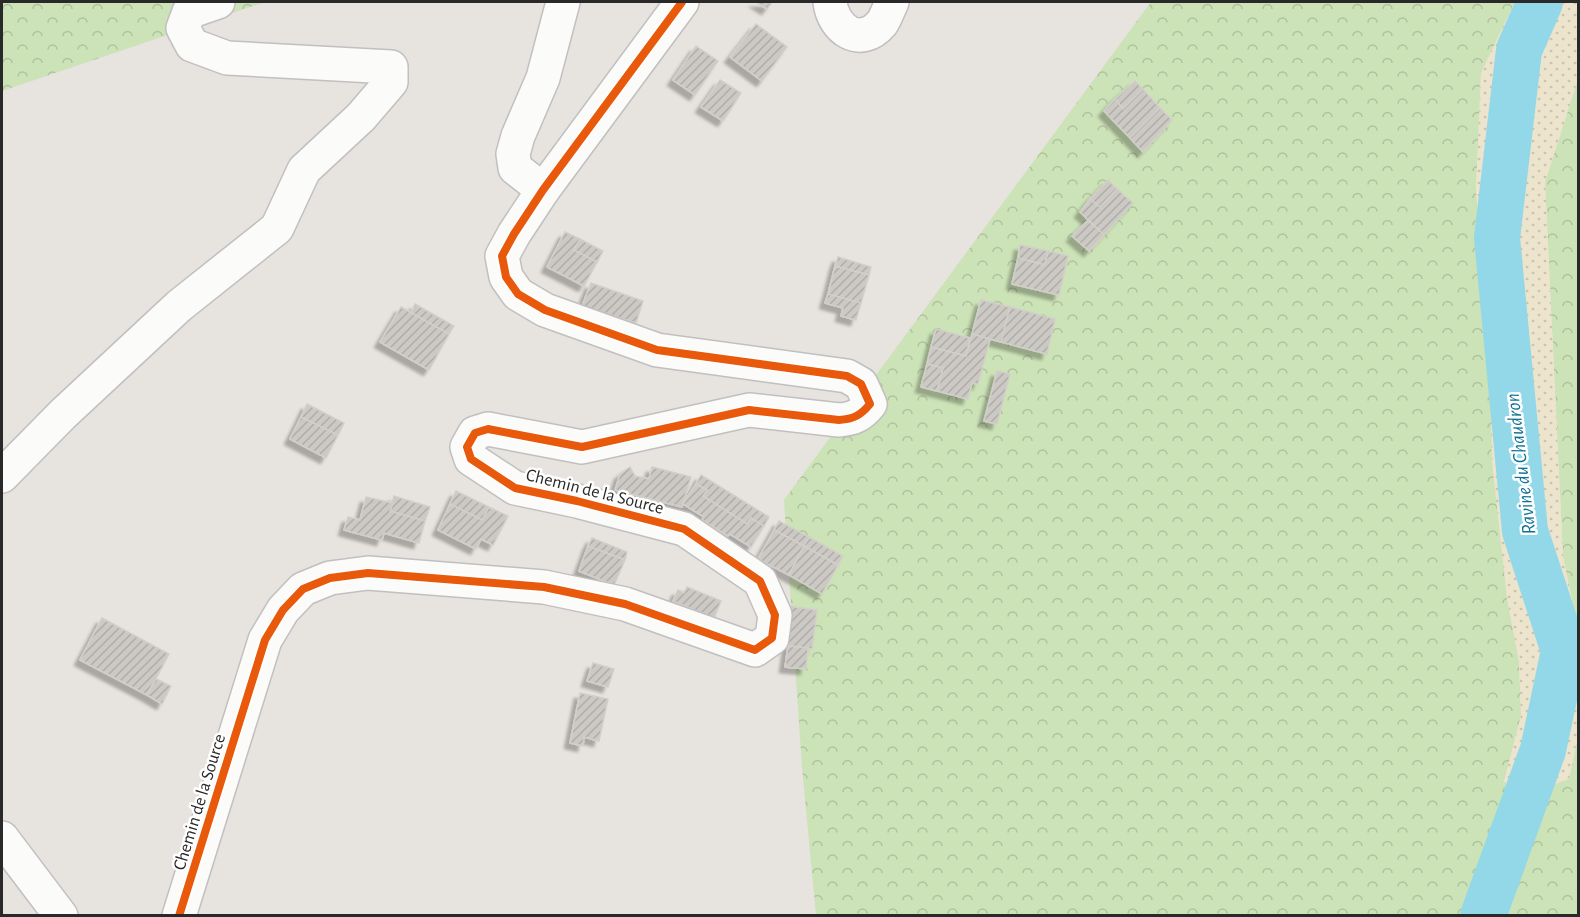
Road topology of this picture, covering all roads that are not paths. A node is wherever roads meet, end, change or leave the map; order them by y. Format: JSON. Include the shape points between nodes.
{"nodes":[{"id":1,"x":218,"y":2,"type":"edge"},
{"id":2,"x":563,"y":2,"type":"edge"},
{"id":3,"x":682,"y":2,"type":"edge"},
{"id":4,"x":830,"y":2,"type":"edge"},
{"id":5,"x":892,"y":2,"type":"edge"},
{"id":6,"x":543,"y":190,"type":"junction"},
{"id":7,"x":2,"y":476,"type":"edge"},
{"id":8,"x":2,"y":838,"type":"edge"},
{"id":9,"x":61,"y":915,"type":"edge"},
{"id":10,"x":180,"y":915,"type":"edge"}],
"edges":[{"from":1,"to":7,"type":"street","via":[[189,12],[183,28],[192,45],[227,58],[391,67],[391,82],[361,117],[304,170],[277,228],[179,306]]},
{"from":2,"to":6,"type":"street","via":[[543,78],[513,154],[515,168]]},
{"from":3,"to":6,"type":"street","name":"Chemin de la Source"},
{"from":4,"to":5,"type":"street","via":[[831,13],[841,28],[852,34],[869,34],[882,22]]},
{"from":6,"to":10,"type":"street","name":"Chemin de la Source","via":[[502,256],[506,277],[518,294],[545,309],[657,350],[847,376],[861,384],[867,394],[870,404],[853,419],[749,410],[582,447],[488,429],[475,433],[467,447],[471,459],[515,488],[684,529],[760,581],[776,615],[772,638],[755,650],[625,604],[543,587],[368,573],[330,578],[303,589],[283,610],[265,640]]},
{"from":8,"to":9,"type":"street"}]}
